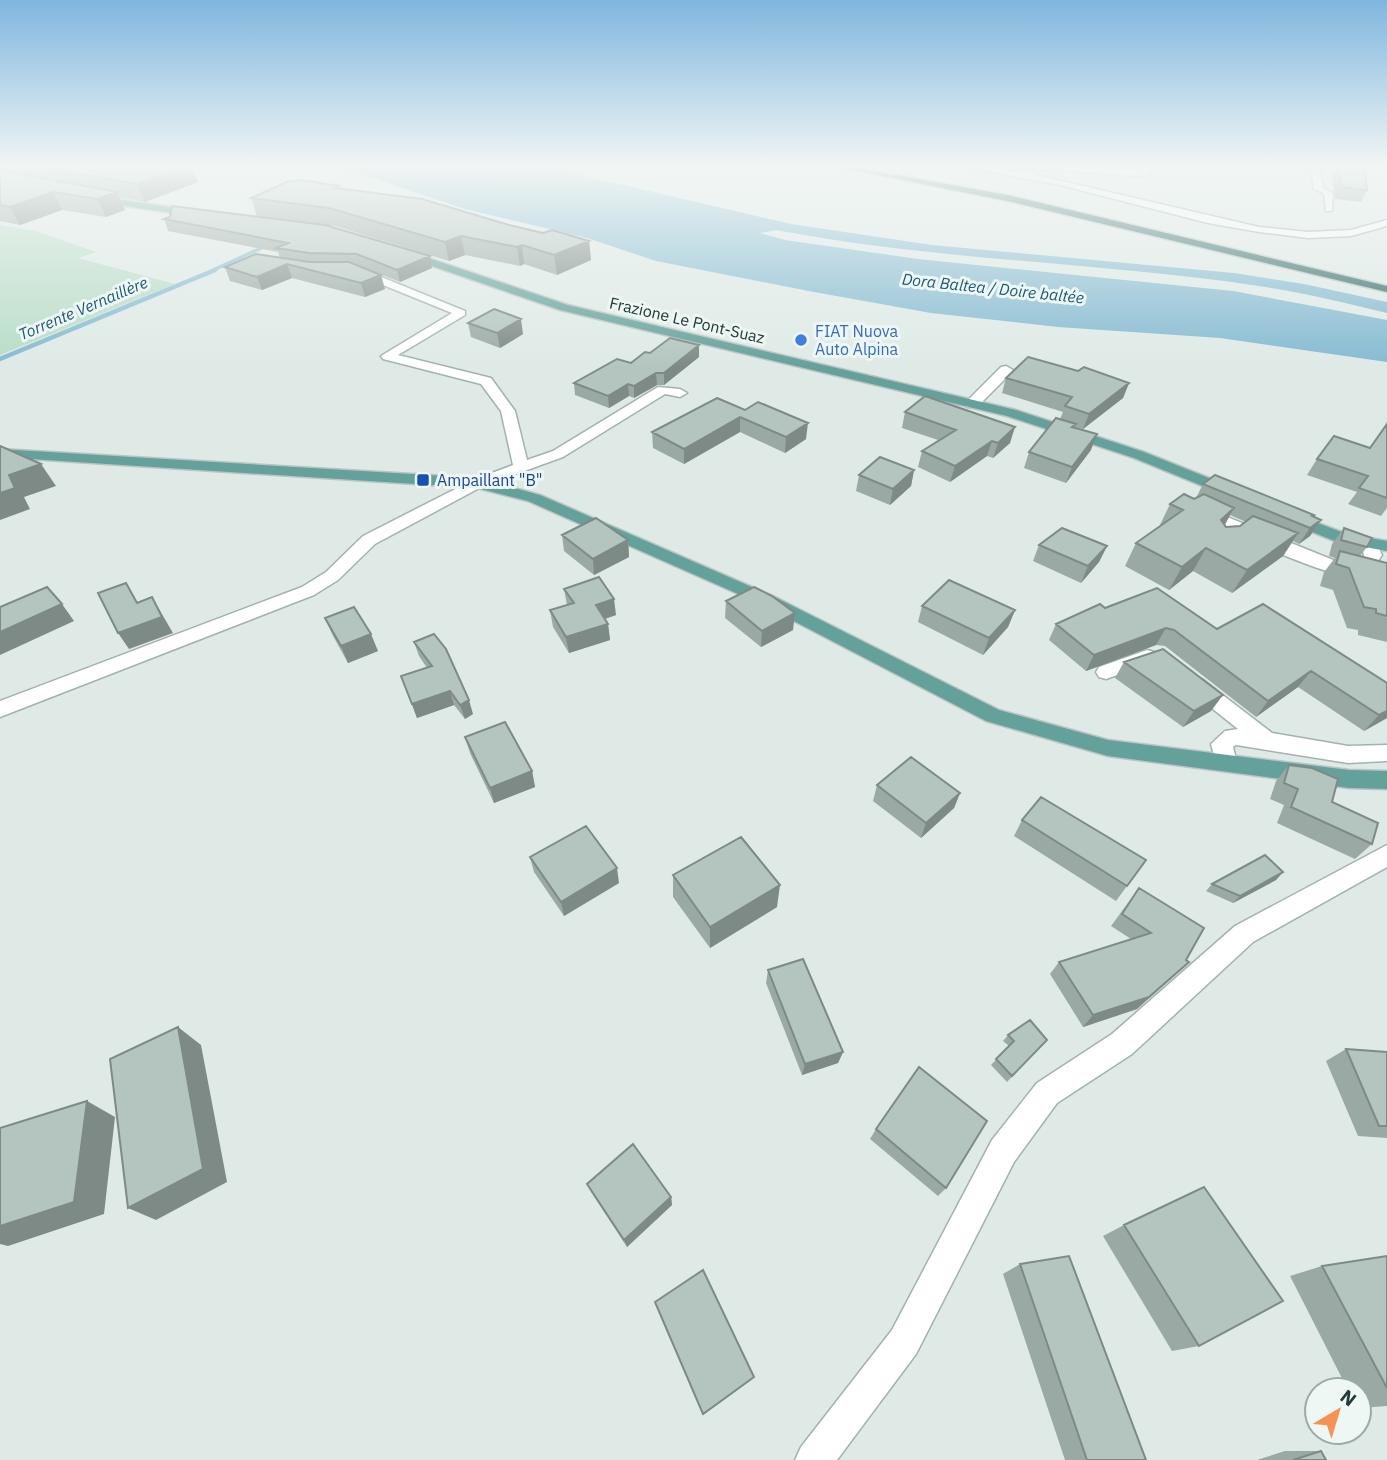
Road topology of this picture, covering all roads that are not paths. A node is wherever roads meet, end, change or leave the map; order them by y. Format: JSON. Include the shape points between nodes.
{"nodes":[{"id":1,"x":1147,"y":232,"type":"edge"},
{"id":2,"x":1174,"y":232,"type":"edge"},
{"id":3,"x":1278,"y":232,"type":"edge"},
{"id":4,"x":1356,"y":232,"type":"edge"},
{"id":5,"x":393,"y":249,"type":"edge"},
{"id":6,"x":341,"y":270,"type":"edge"},
{"id":7,"x":1387,"y":282,"type":"edge"},
{"id":8,"x":1387,"y":289,"type":"edge"},
{"id":9,"x":1006,"y":370,"type":"dead end"},
{"id":10,"x":680,"y":393,"type":"dead end"},
{"id":11,"x":972,"y":404,"type":"junction"},
{"id":12,"x":0,"y":453,"type":"edge"},
{"id":13,"x":522,"y":469,"type":"junction"},
{"id":14,"x":478,"y":484,"type":"junction"},
{"id":15,"x":1248,"y":499,"type":"edge"},
{"id":16,"x":1272,"y":510,"type":"edge"},
{"id":17,"x":1181,"y":514,"type":"edge"},
{"id":18,"x":1237,"y":529,"type":"junction"},
{"id":19,"x":1219,"y":543,"type":"edge"},
{"id":20,"x":1381,"y":544,"type":"edge"},
{"id":21,"x":1106,"y":672,"type":"dead end"},
{"id":22,"x":0,"y":709,"type":"edge"},
{"id":23,"x":1268,"y":742,"type":"junction"},
{"id":24,"x":1387,"y":753,"type":"edge"},
{"id":25,"x":1226,"y":763,"type":"junction"},
{"id":26,"x":1349,"y":779,"type":"junction"},
{"id":27,"x":1387,"y":780,"type":"edge"},
{"id":28,"x":1387,"y":788,"type":"edge"},
{"id":29,"x":1387,"y":855,"type":"edge"},
{"id":30,"x":814,"y":1460,"type":"edge"}],
"edges":[{"from":1,"to":8,"type":"highway"},
{"from":2,"to":7,"type":"highway"},
{"from":3,"to":4,"type":"street"},
{"from":5,"to":11,"type":"main road","name":"Frazione Le Pont-Suaz","via":[[564,308]]},
{"from":6,"to":13,"type":"street","via":[[378,277],[461,313],[387,356],[486,381],[508,411]]},
{"from":9,"to":11,"type":"street"},
{"from":10,"to":13,"type":"street","via":[[663,390],[558,454]]},
{"from":11,"to":15,"type":"main road","name":"Frazione Le Pont-Suaz","via":[[1126,450]]},
{"from":12,"to":14,"type":"main road"},
{"from":13,"to":14,"type":"street"},
{"from":14,"to":22,"type":"street","via":[[369,540],[332,576],[308,591]]},
{"from":14,"to":25,"type":"main road","via":[[534,498],[769,601],[993,716],[1108,748]]},
{"from":16,"to":20,"type":"main road","via":[[1343,538]]},
{"from":17,"to":18,"type":"street","via":[[1191,506]]},
{"from":18,"to":19,"type":"street"},
{"from":18,"to":20,"type":"street","via":[[1308,559],[1361,573]]},
{"from":21,"to":23,"type":"street","via":[[1157,654]]},
{"from":23,"to":24,"type":"street","via":[[1373,756]]},
{"from":23,"to":25,"type":"street","via":[[1226,740],[1222,744]]},
{"from":25,"to":26,"type":"main road"},
{"from":26,"to":27,"type":"main road"},
{"from":26,"to":28,"type":"main road"},
{"from":29,"to":30,"type":"street","via":[[1244,934],[1122,1044],[1047,1093],[1003,1151],[904,1342]]}]}
